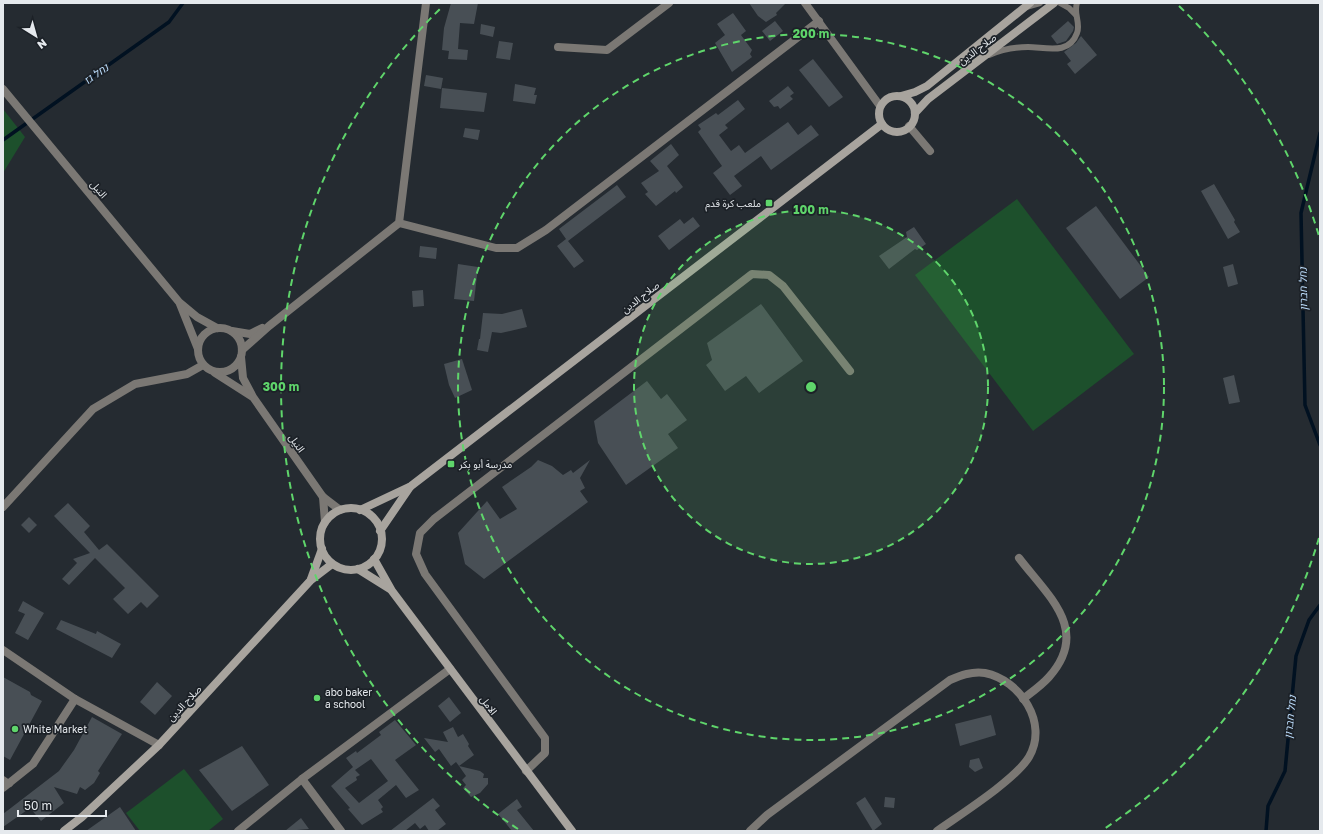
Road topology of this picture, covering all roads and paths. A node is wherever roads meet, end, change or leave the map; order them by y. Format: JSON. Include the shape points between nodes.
{"nodes":[{"id":1,"x":426,"y":3,"type":"edge"},
{"id":2,"x":669,"y":3,"type":"edge"},
{"id":3,"x":805,"y":3,"type":"edge"},
{"id":4,"x":1040,"y":3,"type":"edge"},
{"id":5,"x":1054,"y":3,"type":"edge"},
{"id":6,"x":1060,"y":3,"type":"edge"},
{"id":7,"x":1077,"y":3,"type":"edge"},
{"id":8,"x":1027,"y":5,"type":"edge"},
{"id":9,"x":1076,"y":15,"type":"junction"},
{"id":10,"x":819,"y":21,"type":"junction"},
{"id":11,"x":558,"y":47,"type":"dead end"},
{"id":12,"x":979,"y":60,"type":"junction"},
{"id":13,"x":3,"y":89,"type":"edge"},
{"id":14,"x":900,"y":96,"type":"junction"},
{"id":15,"x":880,"y":106,"type":"junction"},
{"id":16,"x":915,"y":113,"type":"junction"},
{"id":17,"x":882,"y":124,"type":"junction"},
{"id":18,"x":909,"y":126,"type":"junction"},
{"id":19,"x":930,"y":152,"type":"dead end"},
{"id":20,"x":399,"y":224,"type":"junction"},
{"id":21,"x":179,"y":302,"type":"junction"},
{"id":22,"x":268,"y":326,"type":"junction"},
{"id":23,"x":217,"y":328,"type":"junction"},
{"id":24,"x":232,"y":331,"type":"junction"},
{"id":25,"x":198,"y":349,"type":"junction"},
{"id":26,"x":242,"y":354,"type":"junction"},
{"id":27,"x":203,"y":365,"type":"junction"},
{"id":28,"x":212,"y":371,"type":"junction"},
{"id":29,"x":850,"y":371,"type":"dead end"},
{"id":30,"x":253,"y":397,"type":"junction"},
{"id":31,"x":411,"y":486,"type":"junction"},
{"id":32,"x":323,"y":496,"type":"junction"},
{"id":33,"x":3,"y":507,"type":"edge"},
{"id":34,"x":340,"y":510,"type":"junction"},
{"id":35,"x":360,"y":510,"type":"junction"},
{"id":36,"x":325,"y":522,"type":"junction"},
{"id":37,"x":380,"y":531,"type":"junction"},
{"id":38,"x":322,"y":549,"type":"junction"},
{"id":39,"x":1019,"y":558,"type":"dead end"},
{"id":40,"x":374,"y":559,"type":"junction"},
{"id":41,"x":332,"y":564,"type":"junction"},
{"id":42,"x":358,"y":569,"type":"junction"},
{"id":43,"x":311,"y":580,"type":"junction"},
{"id":44,"x":392,"y":590,"type":"junction"},
{"id":45,"x":3,"y":650,"type":"edge"},
{"id":46,"x":450,"y":670,"type":"junction"},
{"id":47,"x":74,"y":699,"type":"junction"},
{"id":48,"x":1023,"y":699,"type":"junction"},
{"id":49,"x":159,"y":745,"type":"junction"},
{"id":50,"x":526,"y":770,"type":"junction"},
{"id":51,"x":302,"y":779,"type":"junction"},
{"id":52,"x":5,"y":784,"type":"edge"},
{"id":53,"x":64,"y":831,"type":"edge"},
{"id":54,"x":238,"y":831,"type":"edge"},
{"id":55,"x":341,"y":831,"type":"edge"},
{"id":56,"x":572,"y":831,"type":"edge"},
{"id":57,"x":750,"y":831,"type":"edge"},
{"id":58,"x":937,"y":831,"type":"edge"}],
"edges":[{"from":1,"to":20,"type":"street"},
{"from":2,"to":11,"type":"street","via":[[607,50]]},
{"from":3,"to":10,"type":"street"},
{"from":4,"to":8,"type":"lane"},
{"from":5,"to":12,"type":"main road","name":"صلاح الدين"},
{"from":6,"to":9,"type":"lane"},
{"from":7,"to":9,"type":"lane"},
{"from":8,"to":14,"type":"main road","name":"صلاح الدين","via":[[927,86]]},
{"from":9,"to":12,"type":"lane","via":[[1076,38],[1060,49],[1010,49]]},
{"from":10,"to":15,"type":"street"},
{"from":10,"to":20,"type":"street","via":[[546,230],[517,248],[496,248]]},
{"from":12,"to":16,"type":"main road","name":"صلاح الدين","via":[[928,99]]},
{"from":13,"to":21,"type":"street","name":"النيل"},
{"from":14,"to":15,"type":"main road","via":[[889,98]]},
{"from":14,"to":16,"type":"main road","via":[[911,102]]},
{"from":15,"to":17,"type":"main road","via":[[879,118]]},
{"from":16,"to":18,"type":"main road"},
{"from":17,"to":18,"type":"main road","via":[[896,132]]},
{"from":17,"to":31,"type":"main road","name":"صلاح الدين"},
{"from":18,"to":19,"type":"street"},
{"from":20,"to":22,"type":"street"},
{"from":21,"to":23,"type":"street"},
{"from":21,"to":25,"type":"street"},
{"from":22,"to":24,"type":"street","via":[[250,334]]},
{"from":22,"to":26,"type":"street"},
{"from":23,"to":24,"type":"street"},
{"from":23,"to":25,"type":"street","via":[[204,335]]},
{"from":24,"to":26,"type":"street","via":[[238,336]]},
{"from":25,"to":27,"type":"street","via":[[198,356]]},
{"from":26,"to":28,"type":"street","via":[[233,368]]},
{"from":26,"to":30,"type":"street","name":"النيل","via":[[243,378]]},
{"from":27,"to":28,"type":"street"},
{"from":27,"to":33,"type":"street","via":[[187,374],[135,384],[93,409]]},
{"from":28,"to":30,"type":"street"},
{"from":29,"to":50,"type":"street","via":[[783,286],[769,275],[752,274],[434,519],[420,533],[416,554],[425,574],[545,738],[546,753]]},
{"from":30,"to":32,"type":"street","name":"النيل"},
{"from":31,"to":35,"type":"main road","name":"صلاح الدين"},
{"from":31,"to":37,"type":"main road","name":"صلاح الدين"},
{"from":32,"to":34,"type":"street","name":"النيل"},
{"from":32,"to":36,"type":"street"},
{"from":34,"to":35,"type":"main road"},
{"from":34,"to":36,"type":"main road"},
{"from":35,"to":37,"type":"main road","via":[[370,515]]},
{"from":36,"to":38,"type":"main road","via":[[320,540]]},
{"from":37,"to":40,"type":"main road","via":[[382,541]]},
{"from":38,"to":41,"type":"main road"},
{"from":38,"to":43,"type":"main road","name":"صلاح الدين"},
{"from":39,"to":48,"type":"street","via":[[1057,607],[1067,635],[1066,650],[1058,665],[1049,678]]},
{"from":40,"to":42,"type":"main road"},
{"from":40,"to":44,"type":"main road","name":"الامل"},
{"from":41,"to":42,"type":"main road","via":[[340,568]]},
{"from":41,"to":43,"type":"main road","name":"صلاح الدين"},
{"from":42,"to":44,"type":"main road","name":"الامل"},
{"from":43,"to":49,"type":"main road","name":"صلاح الدين"},
{"from":44,"to":46,"type":"main road","name":"الامل"},
{"from":45,"to":47,"type":"street"},
{"from":46,"to":50,"type":"main road","name":"الامل"},
{"from":46,"to":51,"type":"street"},
{"from":47,"to":49,"type":"street"},
{"from":47,"to":52,"type":"street","via":[[33,764]]},
{"from":48,"to":57,"type":"street","via":[[1003,679],[984,673],[966,673],[950,680],[767,815]]},
{"from":48,"to":58,"type":"street","via":[[1034,720],[1035,741],[1029,757],[1015,774]]},
{"from":49,"to":53,"type":"main road","name":"صلاح الدين"},
{"from":50,"to":56,"type":"main road","name":"الامل"},
{"from":51,"to":54,"type":"street"},
{"from":51,"to":55,"type":"street"}]}
